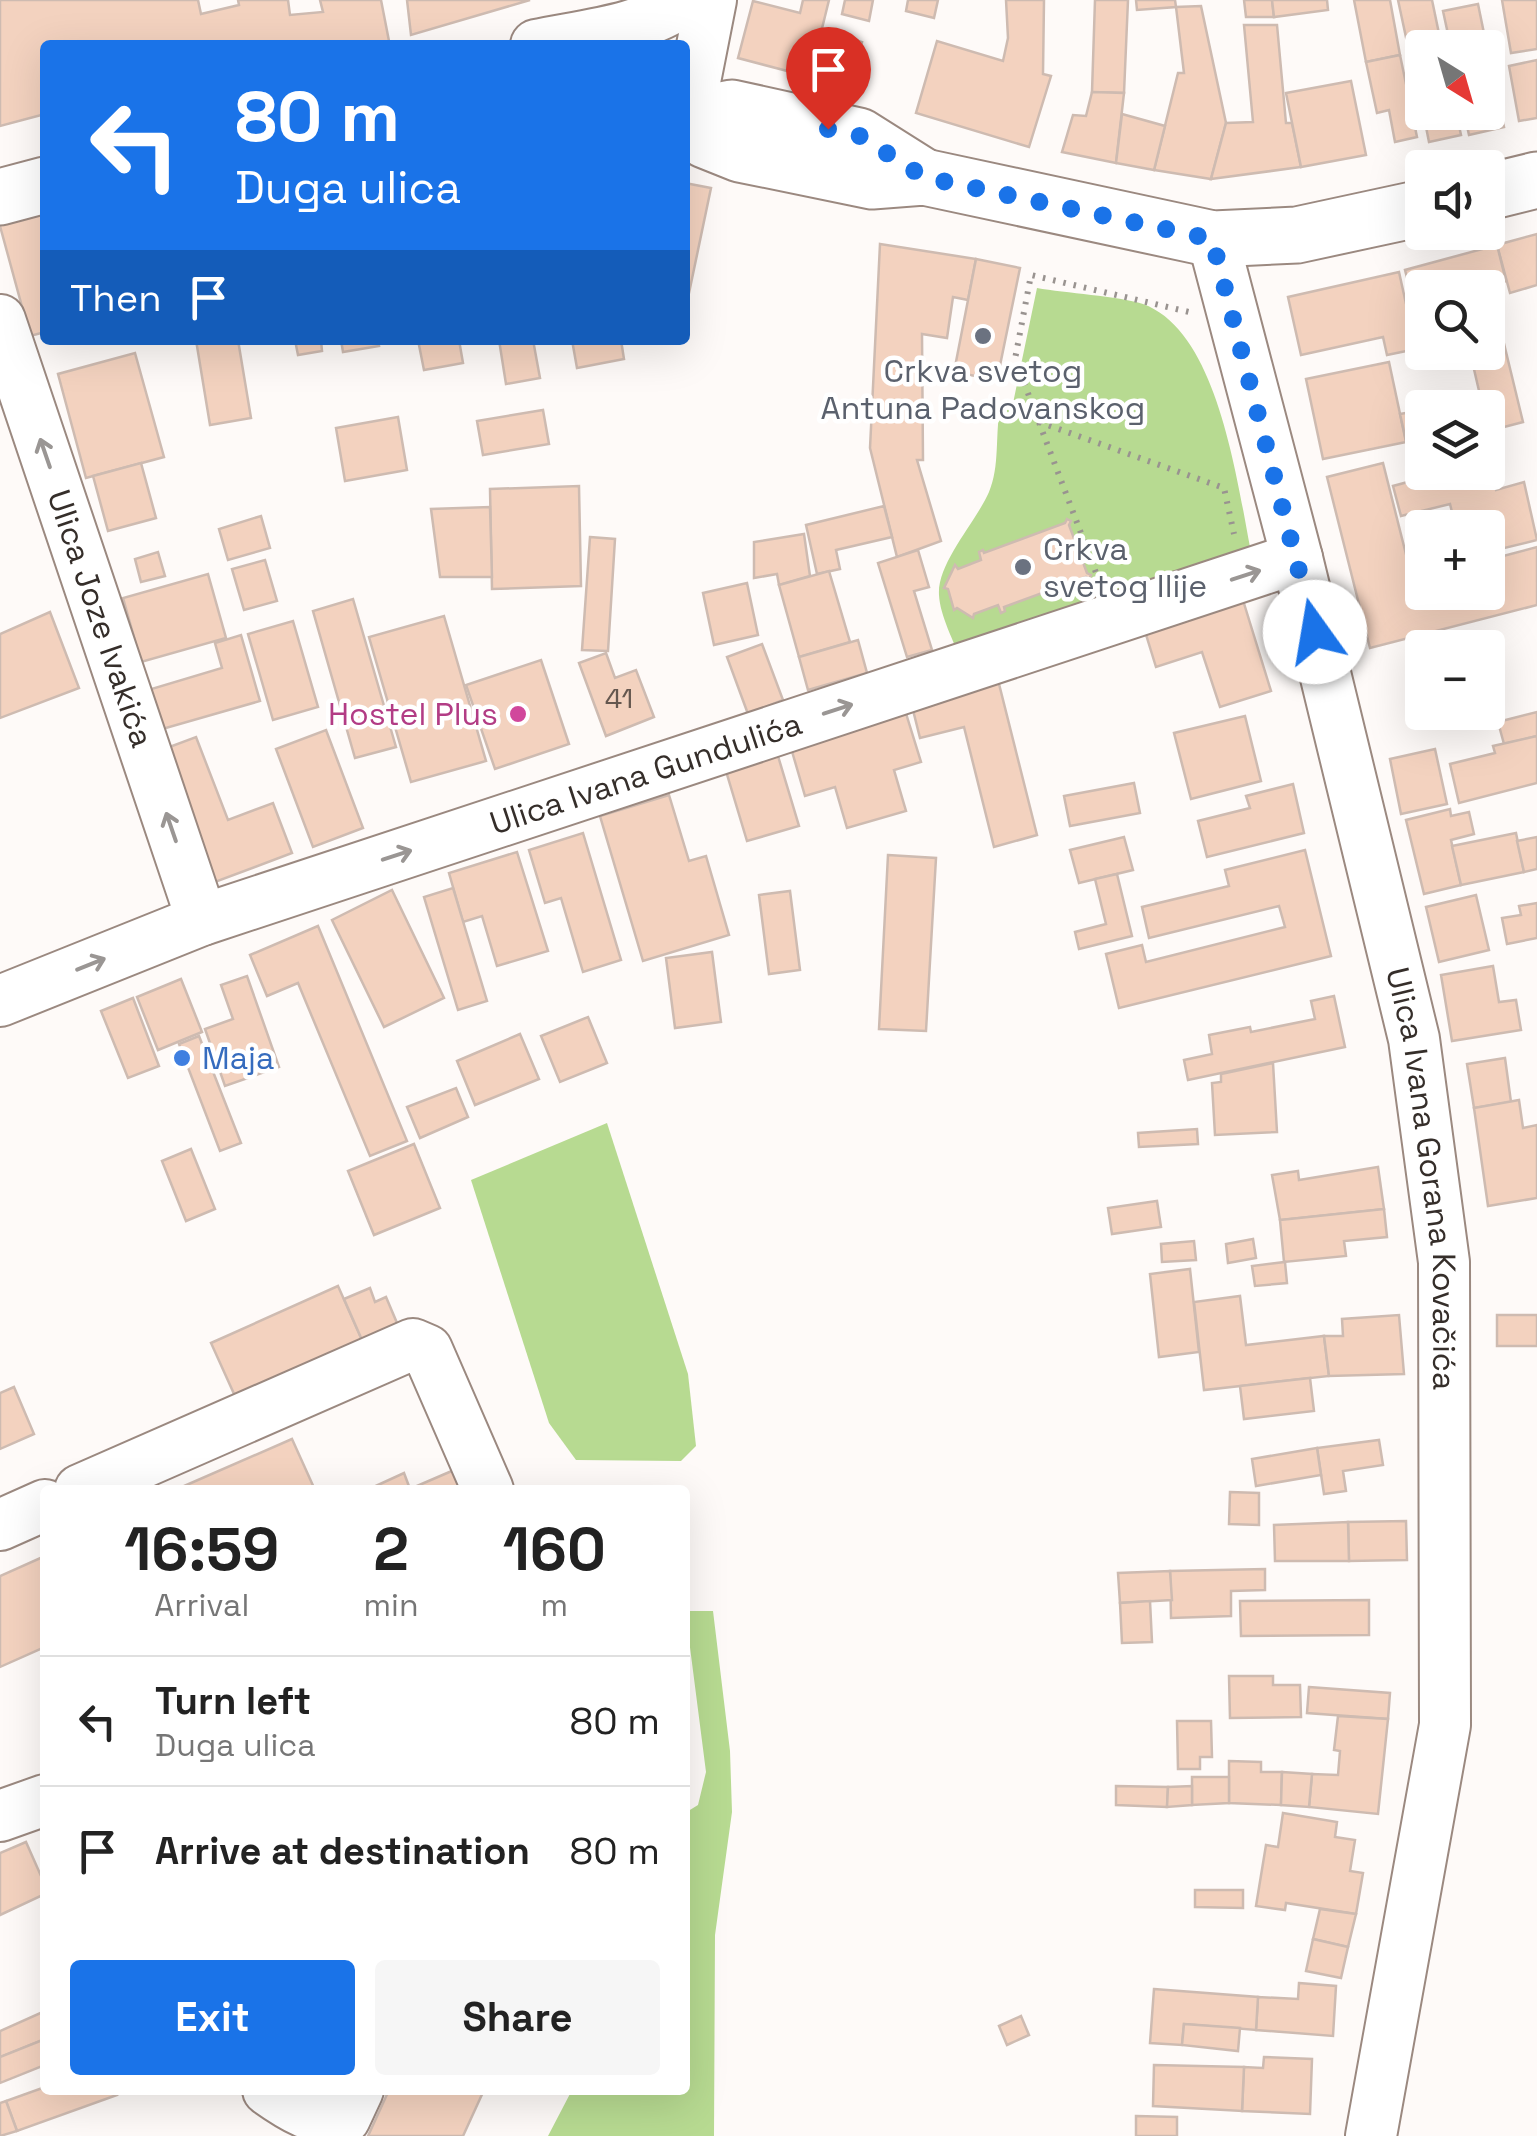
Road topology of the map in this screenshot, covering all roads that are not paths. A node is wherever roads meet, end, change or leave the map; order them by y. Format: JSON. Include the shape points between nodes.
{"nodes":[{"id":1,"x":685,"y":0,"type":"edge"},
{"id":2,"x":711,"y":0,"type":"edge"},
{"id":3,"x":560,"y":40,"type":"edge"},
{"id":4,"x":690,"y":98,"type":"edge"},
{"id":5,"x":690,"y":116,"type":"edge"},
{"id":6,"x":1537,"y":180,"type":"edge"},
{"id":7,"x":40,"y":185,"type":"edge"},
{"id":8,"x":1505,"y":188,"type":"edge"},
{"id":9,"x":0,"y":197,"type":"edge"},
{"id":10,"x":1405,"y":212,"type":"edge"},
{"id":11,"x":1212,"y":239,"type":"junction"},
{"id":12,"x":0,"y":320,"type":"edge"},
{"id":13,"x":1297,"y":558,"type":"junction"},
{"id":14,"x":202,"y":920,"type":"junction"},
{"id":15,"x":0,"y":1000,"type":"edge"},
{"id":16,"x":91,"y":1485,"type":"edge"},
{"id":17,"x":486,"y":1485,"type":"edge"},
{"id":18,"x":40,"y":1507,"type":"edge"},
{"id":19,"x":0,"y":1525,"type":"edge"},
{"id":20,"x":40,"y":1802,"type":"edge"},
{"id":21,"x":0,"y":1816,"type":"edge"},
{"id":22,"x":276,"y":2095,"type":"edge"},
{"id":23,"x":356,"y":2095,"type":"edge"},
{"id":24,"x":1370,"y":2136,"type":"edge"}],
"edges":[{"from":1,"to":3,"type":"street","via":[[670,11]]},
{"from":2,"to":4,"type":"street"},
{"from":5,"to":11,"type":"main road","via":[[732,108],[860,136],[924,177]]},
{"from":6,"to":8,"type":"main road"},
{"from":7,"to":9,"type":"main road"},
{"from":10,"to":11,"type":"main road","via":[[1297,235]]},
{"from":11,"to":13,"type":"street","name":"Ulica Ivana Gorana Kovačića"},
{"from":14,"to":12,"type":"street","name":"Ulica Joze Ivakića","one_way":true},
{"from":14,"to":13,"type":"street","name":"Ulica Ivana Gundulića","one_way":true},
{"from":13,"to":24,"type":"street","name":"Ulica Ivana Gorana Kovačića","via":[[1414,1039],[1444,1262],[1445,1724]]},
{"from":15,"to":14,"type":"street","name":"Ulica Ivana Gundulića","one_way":true},
{"from":16,"to":17,"type":"street","via":[[413,1344],[427,1350]]},
{"from":18,"to":19,"type":"street"},
{"from":20,"to":21,"type":"street"},
{"from":22,"to":23,"type":"street","via":[[334,2121],[345,2118]]}]}
